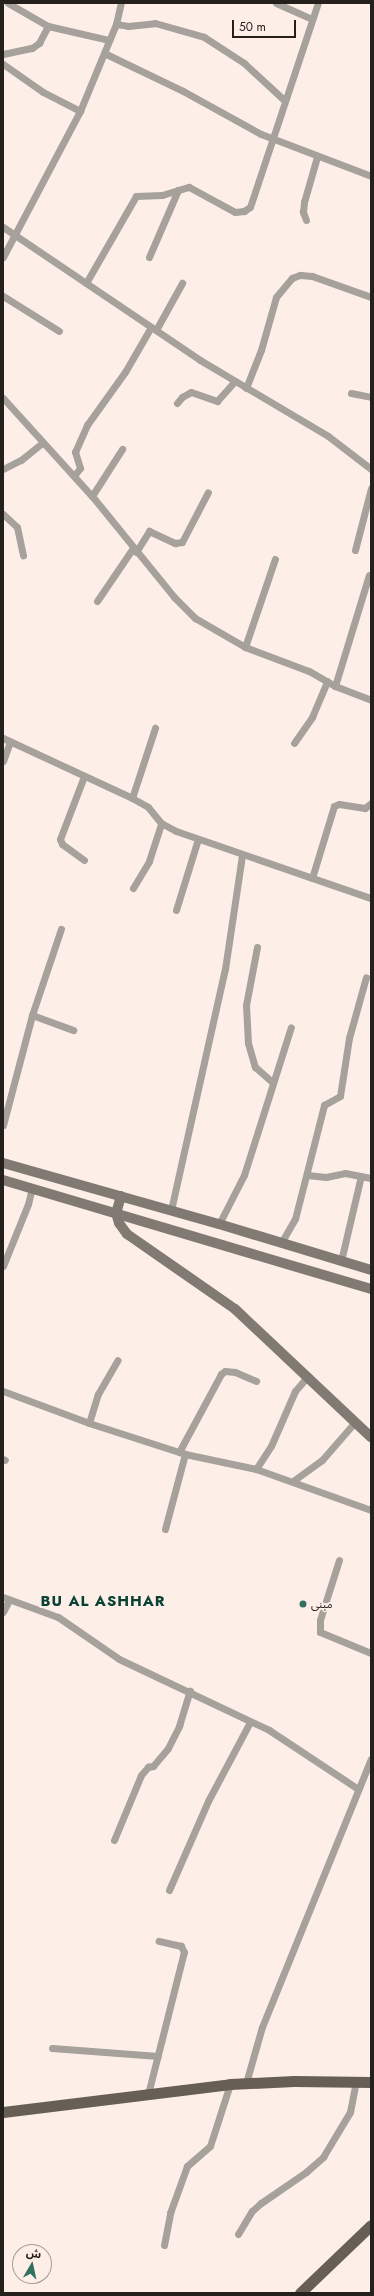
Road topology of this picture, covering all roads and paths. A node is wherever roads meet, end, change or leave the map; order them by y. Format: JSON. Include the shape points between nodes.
{"nodes":[{"id":1,"x":8,"y":3,"type":"edge"},
{"id":2,"x":121,"y":3,"type":"edge"},
{"id":3,"x":276,"y":3,"type":"edge"},
{"id":4,"x":318,"y":3,"type":"edge"},
{"id":5,"x":312,"y":19,"type":"junction"},
{"id":6,"x":116,"y":24,"type":"junction"},
{"id":7,"x":48,"y":26,"type":"junction"},
{"id":8,"x":109,"y":40,"type":"junction"},
{"id":9,"x":104,"y":53,"type":"junction"},
{"id":10,"x":3,"y":54,"type":"edge"},
{"id":11,"x":3,"y":64,"type":"edge"},
{"id":12,"x":284,"y":100,"type":"junction"},
{"id":13,"x":80,"y":111,"type":"junction"},
{"id":14,"x":272,"y":138,"type":"junction"},
{"id":15,"x":317,"y":157,"type":"junction"},
{"id":16,"x":371,"y":176,"type":"edge"},
{"id":17,"x":178,"y":190,"type":"junction"},
{"id":18,"x":306,"y":220,"type":"dead end"},
{"id":19,"x":3,"y":227,"type":"edge"},
{"id":20,"x":14,"y":234,"type":"junction"},
{"id":21,"x":3,"y":257,"type":"edge"},
{"id":22,"x":149,"y":257,"type":"dead end"},
{"id":23,"x":86,"y":283,"type":"junction"},
{"id":24,"x":182,"y":283,"type":"dead end"},
{"id":25,"x":3,"y":296,"type":"edge"},
{"id":26,"x":371,"y":297,"type":"edge"},
{"id":27,"x":154,"y":328,"type":"junction"},
{"id":28,"x":59,"y":331,"type":"dead end"},
{"id":29,"x":234,"y":382,"type":"junction"},
{"id":30,"x":246,"y":388,"type":"junction"},
{"id":31,"x":351,"y":392,"type":"dead end"},
{"id":32,"x":371,"y":397,"type":"edge"},
{"id":33,"x":3,"y":398,"type":"edge"},
{"id":34,"x":177,"y":403,"type":"dead end"},
{"id":35,"x":43,"y":442,"type":"junction"},
{"id":36,"x":122,"y":449,"type":"dead end"},
{"id":37,"x":3,"y":469,"type":"edge"},
{"id":38,"x":371,"y":469,"type":"edge"},
{"id":39,"x":74,"y":476,"type":"junction"},
{"id":40,"x":371,"y":488,"type":"edge"},
{"id":41,"x":208,"y":492,"type":"dead end"},
{"id":42,"x":92,"y":496,"type":"junction"},
{"id":43,"x":3,"y":514,"type":"edge"},
{"id":44,"x":135,"y":550,"type":"junction"},
{"id":45,"x":355,"y":550,"type":"dead end"},
{"id":46,"x":23,"y":555,"type":"dead end"},
{"id":47,"x":275,"y":559,"type":"dead end"},
{"id":48,"x":369,"y":575,"type":"dead end"},
{"id":49,"x":97,"y":601,"type":"dead end"},
{"id":50,"x":246,"y":647,"type":"junction"},
{"id":51,"x":327,"y":681,"type":"junction"},
{"id":52,"x":335,"y":686,"type":"junction"},
{"id":53,"x":371,"y":700,"type":"edge"},
{"id":54,"x":155,"y":728,"type":"dead end"},
{"id":55,"x":3,"y":738,"type":"edge"},
{"id":56,"x":10,"y":742,"type":"junction"},
{"id":57,"x":294,"y":743,"type":"dead end"},
{"id":58,"x":3,"y":761,"type":"edge"},
{"id":59,"x":84,"y":776,"type":"junction"},
{"id":60,"x":132,"y":798,"type":"junction"},
{"id":61,"x":371,"y":803,"type":"edge"},
{"id":62,"x":161,"y":823,"type":"junction"},
{"id":63,"x":198,"y":839,"type":"junction"},
{"id":64,"x":242,"y":855,"type":"junction"},
{"id":65,"x":84,"y":860,"type":"dead end"},
{"id":66,"x":312,"y":878,"type":"junction"},
{"id":67,"x":133,"y":888,"type":"dead end"},
{"id":68,"x":371,"y":898,"type":"edge"},
{"id":69,"x":176,"y":910,"type":"dead end"},
{"id":70,"x":61,"y":929,"type":"dead end"},
{"id":71,"x":257,"y":947,"type":"dead end"},
{"id":72,"x":366,"y":977,"type":"dead end"},
{"id":73,"x":32,"y":1015,"type":"junction"},
{"id":74,"x":291,"y":1026,"type":"dead end"},
{"id":75,"x":73,"y":1030,"type":"dead end"},
{"id":76,"x":272,"y":1082,"type":"junction"},
{"id":77,"x":3,"y":1125,"type":"edge"},
{"id":78,"x":3,"y":1163,"type":"edge"},
{"id":79,"x":307,"y":1175,"type":"junction"},
{"id":80,"x":361,"y":1176,"type":"junction"},
{"id":81,"x":371,"y":1178,"type":"edge"},
{"id":82,"x":3,"y":1180,"type":"edge"},
{"id":83,"x":32,"y":1188,"type":"junction"},
{"id":84,"x":121,"y":1196,"type":"junction"},
{"id":85,"x":171,"y":1210,"type":"junction"},
{"id":86,"x":116,"y":1213,"type":"junction"},
{"id":87,"x":219,"y":1224,"type":"junction"},
{"id":88,"x":281,"y":1243,"type":"junction"},
{"id":89,"x":341,"y":1261,"type":"junction"},
{"id":90,"x":3,"y":1266,"type":"edge"},
{"id":91,"x":371,"y":1270,"type":"edge"},
{"id":92,"x":371,"y":1289,"type":"edge"},
{"id":93,"x":118,"y":1360,"type":"dead end"},
{"id":94,"x":308,"y":1376,"type":"junction"},
{"id":95,"x":256,"y":1380,"type":"dead end"},
{"id":96,"x":3,"y":1391,"type":"edge"},
{"id":97,"x":355,"y":1422,"type":"junction"},
{"id":98,"x":89,"y":1423,"type":"junction"},
{"id":99,"x":371,"y":1437,"type":"edge"},
{"id":100,"x":182,"y":1453,"type":"junction"},
{"id":101,"x":256,"y":1469,"type":"junction"},
{"id":102,"x":293,"y":1481,"type":"junction"},
{"id":103,"x":371,"y":1510,"type":"edge"},
{"id":104,"x":165,"y":1529,"type":"dead end"},
{"id":105,"x":339,"y":1560,"type":"dead end"},
{"id":106,"x":6,"y":1599,"type":"edge"},
{"id":107,"x":3,"y":1612,"type":"edge"},
{"id":108,"x":371,"y":1653,"type":"edge"},
{"id":109,"x":190,"y":1691,"type":"junction"},
{"id":110,"x":250,"y":1722,"type":"junction"},
{"id":111,"x":371,"y":1758,"type":"edge"},
{"id":112,"x":358,"y":1789,"type":"junction"},
{"id":113,"x":114,"y":1840,"type":"dead end"},
{"id":114,"x":168,"y":1890,"type":"dead end"},
{"id":115,"x":159,"y":1941,"type":"dead end"},
{"id":116,"x":52,"y":2048,"type":"dead end"},
{"id":117,"x":158,"y":2056,"type":"junction"},
{"id":118,"x":356,"y":2082,"type":"junction"},
{"id":119,"x":371,"y":2082,"type":"edge"},
{"id":120,"x":246,"y":2083,"type":"junction"},
{"id":121,"x":230,"y":2084,"type":"junction"},
{"id":122,"x":148,"y":2094,"type":"junction"},
{"id":123,"x":3,"y":2112,"type":"edge"},
{"id":124,"x":371,"y":2225,"type":"edge"},
{"id":125,"x":238,"y":2234,"type":"dead end"},
{"id":126,"x":164,"y":2245,"type":"dead end"},
{"id":127,"x":300,"y":2293,"type":"edge"}],
"edges":[{"from":1,"to":7,"type":"street"},
{"from":2,"to":6,"type":"street"},
{"from":3,"to":5,"type":"street"},
{"from":4,"to":5,"type":"street"},
{"from":5,"to":12,"type":"street"},
{"from":6,"to":8,"type":"street"},
{"from":6,"to":12,"type":"street","via":[[128,26],[155,23],[204,37],[244,64]]},
{"from":7,"to":8,"type":"street"},
{"from":7,"to":10,"type":"street","via":[[39,43],[32,48]]},
{"from":8,"to":9,"type":"street"},
{"from":9,"to":13,"type":"street"},
{"from":9,"to":14,"type":"street"},
{"from":11,"to":13,"type":"street","via":[[43,92]]},
{"from":12,"to":14,"type":"street"},
{"from":13,"to":20,"type":"street"},
{"from":14,"to":15,"type":"street"},
{"from":14,"to":17,"type":"street","via":[[252,204],[247,210],[235,212],[192,187]]},
{"from":15,"to":16,"type":"street"},
{"from":15,"to":18,"type":"street","via":[[304,202],[303,212]]},
{"from":17,"to":22,"type":"street"},
{"from":17,"to":23,"type":"street","via":[[162,195],[134,198]]},
{"from":19,"to":20,"type":"street"},
{"from":20,"to":21,"type":"street"},
{"from":20,"to":23,"type":"street"},
{"from":23,"to":27,"type":"street"},
{"from":24,"to":27,"type":"street"},
{"from":25,"to":28,"type":"street"},
{"from":26,"to":30,"type":"street","via":[[312,276],[300,275],[292,278],[276,297],[261,350]]},
{"from":27,"to":29,"type":"street"},
{"from":27,"to":39,"type":"street","via":[[87,425],[75,452],[80,468]]},
{"from":29,"to":30,"type":"street"},
{"from":29,"to":34,"type":"street","via":[[217,401],[191,392]]},
{"from":30,"to":38,"type":"street","via":[[328,436]]},
{"from":31,"to":32,"type":"street"},
{"from":33,"to":35,"type":"street"},
{"from":35,"to":37,"type":"street","via":[[21,460]]},
{"from":35,"to":39,"type":"street"},
{"from":36,"to":42,"type":"street"},
{"from":39,"to":42,"type":"street"},
{"from":40,"to":45,"type":"street"},
{"from":41,"to":44,"type":"street","via":[[182,542],[175,543],[149,531]]},
{"from":42,"to":44,"type":"street"},
{"from":43,"to":46,"type":"street","via":[[17,527]]},
{"from":44,"to":49,"type":"street"},
{"from":44,"to":50,"type":"street","via":[[190,614]]},
{"from":47,"to":50,"type":"street"},
{"from":48,"to":52,"type":"street"},
{"from":50,"to":51,"type":"street","via":[[309,671]]},
{"from":51,"to":52,"type":"street"},
{"from":51,"to":57,"type":"street","via":[[312,718]]},
{"from":52,"to":53,"type":"street"},
{"from":54,"to":60,"type":"street"},
{"from":55,"to":56,"type":"street"},
{"from":56,"to":58,"type":"street"},
{"from":56,"to":59,"type":"street"},
{"from":59,"to":60,"type":"street"},
{"from":59,"to":65,"type":"street","via":[[60,839],[62,844]]},
{"from":60,"to":62,"type":"street","via":[[148,808]]},
{"from":61,"to":66,"type":"street","via":[[364,808],[339,804],[334,806]]},
{"from":62,"to":63,"type":"street"},
{"from":62,"to":67,"type":"street","via":[[149,861]]},
{"from":63,"to":64,"type":"street"},
{"from":63,"to":69,"type":"street"},
{"from":64,"to":66,"type":"street"},
{"from":64,"to":85,"type":"street","via":[[225,969]]},
{"from":66,"to":68,"type":"street"},
{"from":70,"to":73,"type":"street"},
{"from":71,"to":76,"type":"street","via":[[246,1005],[248,1043],[255,1067]]},
{"from":72,"to":79,"type":"street","via":[[349,1038],[340,1096],[324,1105]]},
{"from":73,"to":75,"type":"street"},
{"from":73,"to":77,"type":"street"},
{"from":74,"to":76,"type":"street"},
{"from":76,"to":87,"type":"street","via":[[244,1174]]},
{"from":78,"to":84,"type":"main road"},
{"from":79,"to":80,"type":"street","via":[[326,1177],[345,1173]]},
{"from":79,"to":88,"type":"street","via":[[295,1219]]},
{"from":80,"to":81,"type":"street"},
{"from":80,"to":89,"type":"street"},
{"from":82,"to":83,"type":"main road"},
{"from":83,"to":86,"type":"main road"},
{"from":83,"to":90,"type":"street"},
{"from":84,"to":85,"type":"main road"},
{"from":84,"to":86,"type":"main road"},
{"from":85,"to":87,"type":"main road"},
{"from":86,"to":92,"type":"main road"},
{"from":86,"to":94,"type":"main road","via":[[127,1234],[236,1310]]},
{"from":87,"to":88,"type":"main road"},
{"from":88,"to":89,"type":"main road"},
{"from":89,"to":91,"type":"main road"},
{"from":93,"to":98,"type":"street","via":[[98,1394]]},
{"from":94,"to":97,"type":"main road"},
{"from":94,"to":101,"type":"street","via":[[295,1391],[271,1446]]},
{"from":95,"to":100,"type":"street","via":[[235,1372],[225,1371],[220,1374]]},
{"from":96,"to":98,"type":"street"},
{"from":97,"to":99,"type":"main road"},
{"from":97,"to":102,"type":"street","via":[[322,1460]]},
{"from":98,"to":100,"type":"street"},
{"from":100,"to":101,"type":"street"},
{"from":100,"to":104,"type":"street"},
{"from":101,"to":102,"type":"street"},
{"from":102,"to":103,"type":"street"},
{"from":105,"to":108,"type":"street","via":[[320,1620],[320,1632]]},
{"from":106,"to":107,"type":"street"},
{"from":106,"to":109,"type":"street","via":[[58,1617],[119,1659]]},
{"from":109,"to":110,"type":"street"},
{"from":109,"to":113,"type":"street","via":[[179,1726],[168,1748],[153,1766],[148,1767],[141,1775]]},
{"from":110,"to":112,"type":"street","via":[[268,1730]]},
{"from":110,"to":114,"type":"street","via":[[208,1801]]},
{"from":111,"to":112,"type":"street"},
{"from":112,"to":120,"type":"street","via":[[262,2027]]},
{"from":115,"to":117,"type":"street","via":[[181,1946],[184,1952]]},
{"from":116,"to":117,"type":"street"},
{"from":117,"to":122,"type":"street"},
{"from":118,"to":119,"type":"main road"},
{"from":118,"to":120,"type":"main road"},
{"from":118,"to":125,"type":"street","via":[[350,2112],[323,2157],[252,2211]]},
{"from":120,"to":121,"type":"main road"},
{"from":121,"to":122,"type":"main road"},
{"from":121,"to":126,"type":"street","via":[[210,2146],[187,2166],[170,2213]]},
{"from":122,"to":123,"type":"main road"},
{"from":124,"to":127,"type":"main road"}]}
